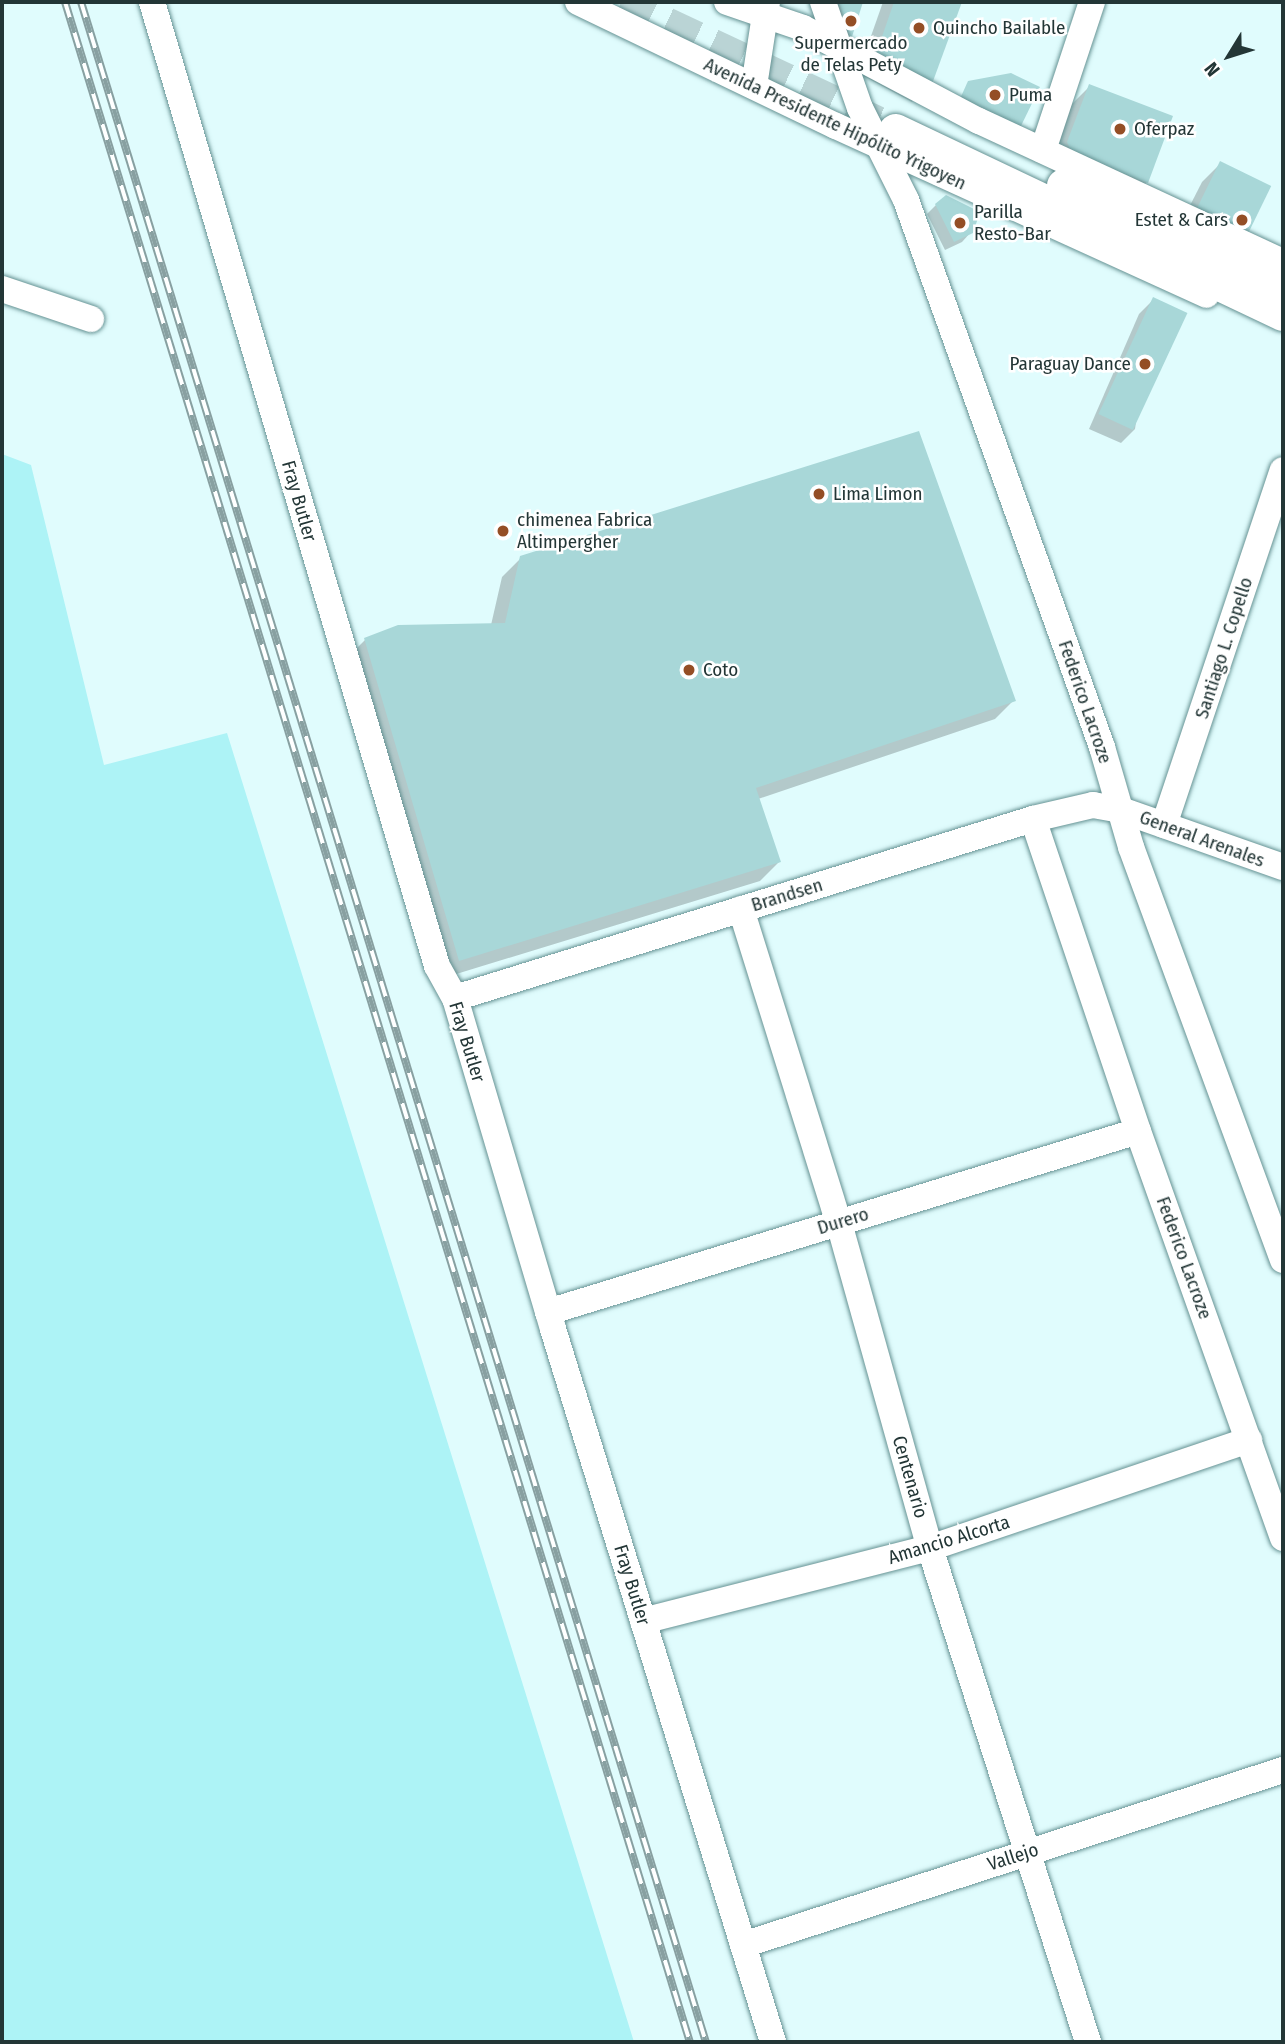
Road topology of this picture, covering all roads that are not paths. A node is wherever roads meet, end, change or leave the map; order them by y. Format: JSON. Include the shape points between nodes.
{"nodes":[{"id":1,"x":152,"y":2,"type":"edge"},
{"id":2,"x":578,"y":2,"type":"edge"},
{"id":3,"x":727,"y":2,"type":"edge"},
{"id":4,"x":823,"y":2,"type":"edge"},
{"id":5,"x":1092,"y":2,"type":"edge"},
{"id":6,"x":767,"y":8,"type":"edge"},
{"id":7,"x":836,"y":45,"type":"junction"},
{"id":8,"x":754,"y":86,"type":"junction"},
{"id":9,"x":892,"y":129,"type":"junction"},
{"id":10,"x":1043,"y":150,"type":"junction"},
{"id":11,"x":1283,"y":262,"type":"edge"},
{"id":12,"x":1283,"y":285,"type":"edge"},
{"id":13,"x":2,"y":289,"type":"edge"},
{"id":14,"x":1283,"y":314,"type":"edge"},
{"id":15,"x":91,"y":319,"type":"dead end"},
{"id":16,"x":1283,"y":332,"type":"edge"},
{"id":17,"x":1283,"y":470,"type":"edge"},
{"id":18,"x":1121,"y":810,"type":"junction"},
{"id":19,"x":1033,"y":818,"type":"junction"},
{"id":20,"x":1164,"y":825,"type":"junction"},
{"id":21,"x":1283,"y":867,"type":"edge"},
{"id":22,"x":741,"y":909,"type":"junction"},
{"id":23,"x":455,"y":998,"type":"junction"},
{"id":24,"x":1138,"y":1131,"type":"junction"},
{"id":25,"x":839,"y":1223,"type":"junction"},
{"id":26,"x":1277,"y":1223,"type":"edge"},
{"id":27,"x":1283,"y":1260,"type":"edge"},
{"id":28,"x":548,"y":1312,"type":"junction"},
{"id":29,"x":1249,"y":1440,"type":"junction"},
{"id":30,"x":1283,"y":1538,"type":"edge"},
{"id":31,"x":930,"y":1548,"type":"junction"},
{"id":32,"x":643,"y":1621,"type":"junction"},
{"id":33,"x":1283,"y":1770,"type":"edge"},
{"id":34,"x":1026,"y":1853,"type":"junction"},
{"id":35,"x":743,"y":1945,"type":"junction"},
{"id":36,"x":773,"y":2042,"type":"edge"},
{"id":37,"x":1088,"y":2042,"type":"edge"}],
"edges":[{"from":1,"to":23,"type":"street","name":"Fray Butler","via":[[437,966]]},
{"from":2,"to":8,"type":"street","name":"Avenida Presidente Hipólito Yrigoyen"},
{"from":3,"to":6,"type":"street"},
{"from":4,"to":7,"type":"street","name":"Federico Lacroze"},
{"from":5,"to":10,"type":"street"},
{"from":6,"to":7,"type":"street"},
{"from":6,"to":8,"type":"street"},
{"from":7,"to":9,"type":"street","name":"Federico Lacroze","via":[[860,108]]},
{"from":7,"to":10,"type":"street"},
{"from":8,"to":9,"type":"street","name":"Avenida Presidente Hipólito Yrigoyen"},
{"from":9,"to":12,"type":"main road","name":"Avenida Presidente Hipólito Yrigoyen"},
{"from":9,"to":14,"type":"main road","name":"Avenida Presidente Hipólito Yrigoyen"},
{"from":9,"to":16,"type":"street","name":"Avenida Presidente Hipólito Yrigoyen"},
{"from":9,"to":18,"type":"street","name":"Federico Lacroze","via":[[906,201]]},
{"from":10,"to":11,"type":"street"},
{"from":13,"to":15,"type":"street"},
{"from":17,"to":20,"type":"street","name":"Santiago L. Copello"},
{"from":18,"to":19,"type":"street","name":"Brandsen","via":[[1093,805]]},
{"from":18,"to":20,"type":"street","name":"General Arenales"},
{"from":18,"to":26,"type":"street","name":"Federico Lacroze","via":[[1131,847]]},
{"from":19,"to":22,"type":"street","name":"Brandsen"},
{"from":19,"to":24,"type":"street","name":"Federico Lacroze"},
{"from":20,"to":21,"type":"street","name":"General Arenales"},
{"from":22,"to":23,"type":"street","name":"Brandsen"},
{"from":22,"to":25,"type":"street","name":"Centenario"},
{"from":23,"to":28,"type":"street","name":"Fray Butler"},
{"from":24,"to":25,"type":"street","name":"Durero"},
{"from":24,"to":29,"type":"street","name":"Federico Lacroze"},
{"from":25,"to":28,"type":"street","name":"Durero"},
{"from":25,"to":31,"type":"street","name":"Centenario"},
{"from":26,"to":27,"type":"street","name":"Federico Lacroze"},
{"from":28,"to":32,"type":"street","name":"Fray Butler"},
{"from":29,"to":30,"type":"street","name":"Federico Lacroze"},
{"from":29,"to":31,"type":"street","name":"Amancio Alcorta"},
{"from":31,"to":32,"type":"street","name":"Amancio Alcorta"},
{"from":31,"to":34,"type":"street","name":"Centenario"},
{"from":32,"to":35,"type":"street","name":"Fray Butler"},
{"from":33,"to":34,"type":"street","name":"Vallejo"},
{"from":34,"to":35,"type":"street","name":"Vallejo"},
{"from":34,"to":37,"type":"street","name":"Centenario"},
{"from":35,"to":36,"type":"street","name":"Fray Butler"}]}
